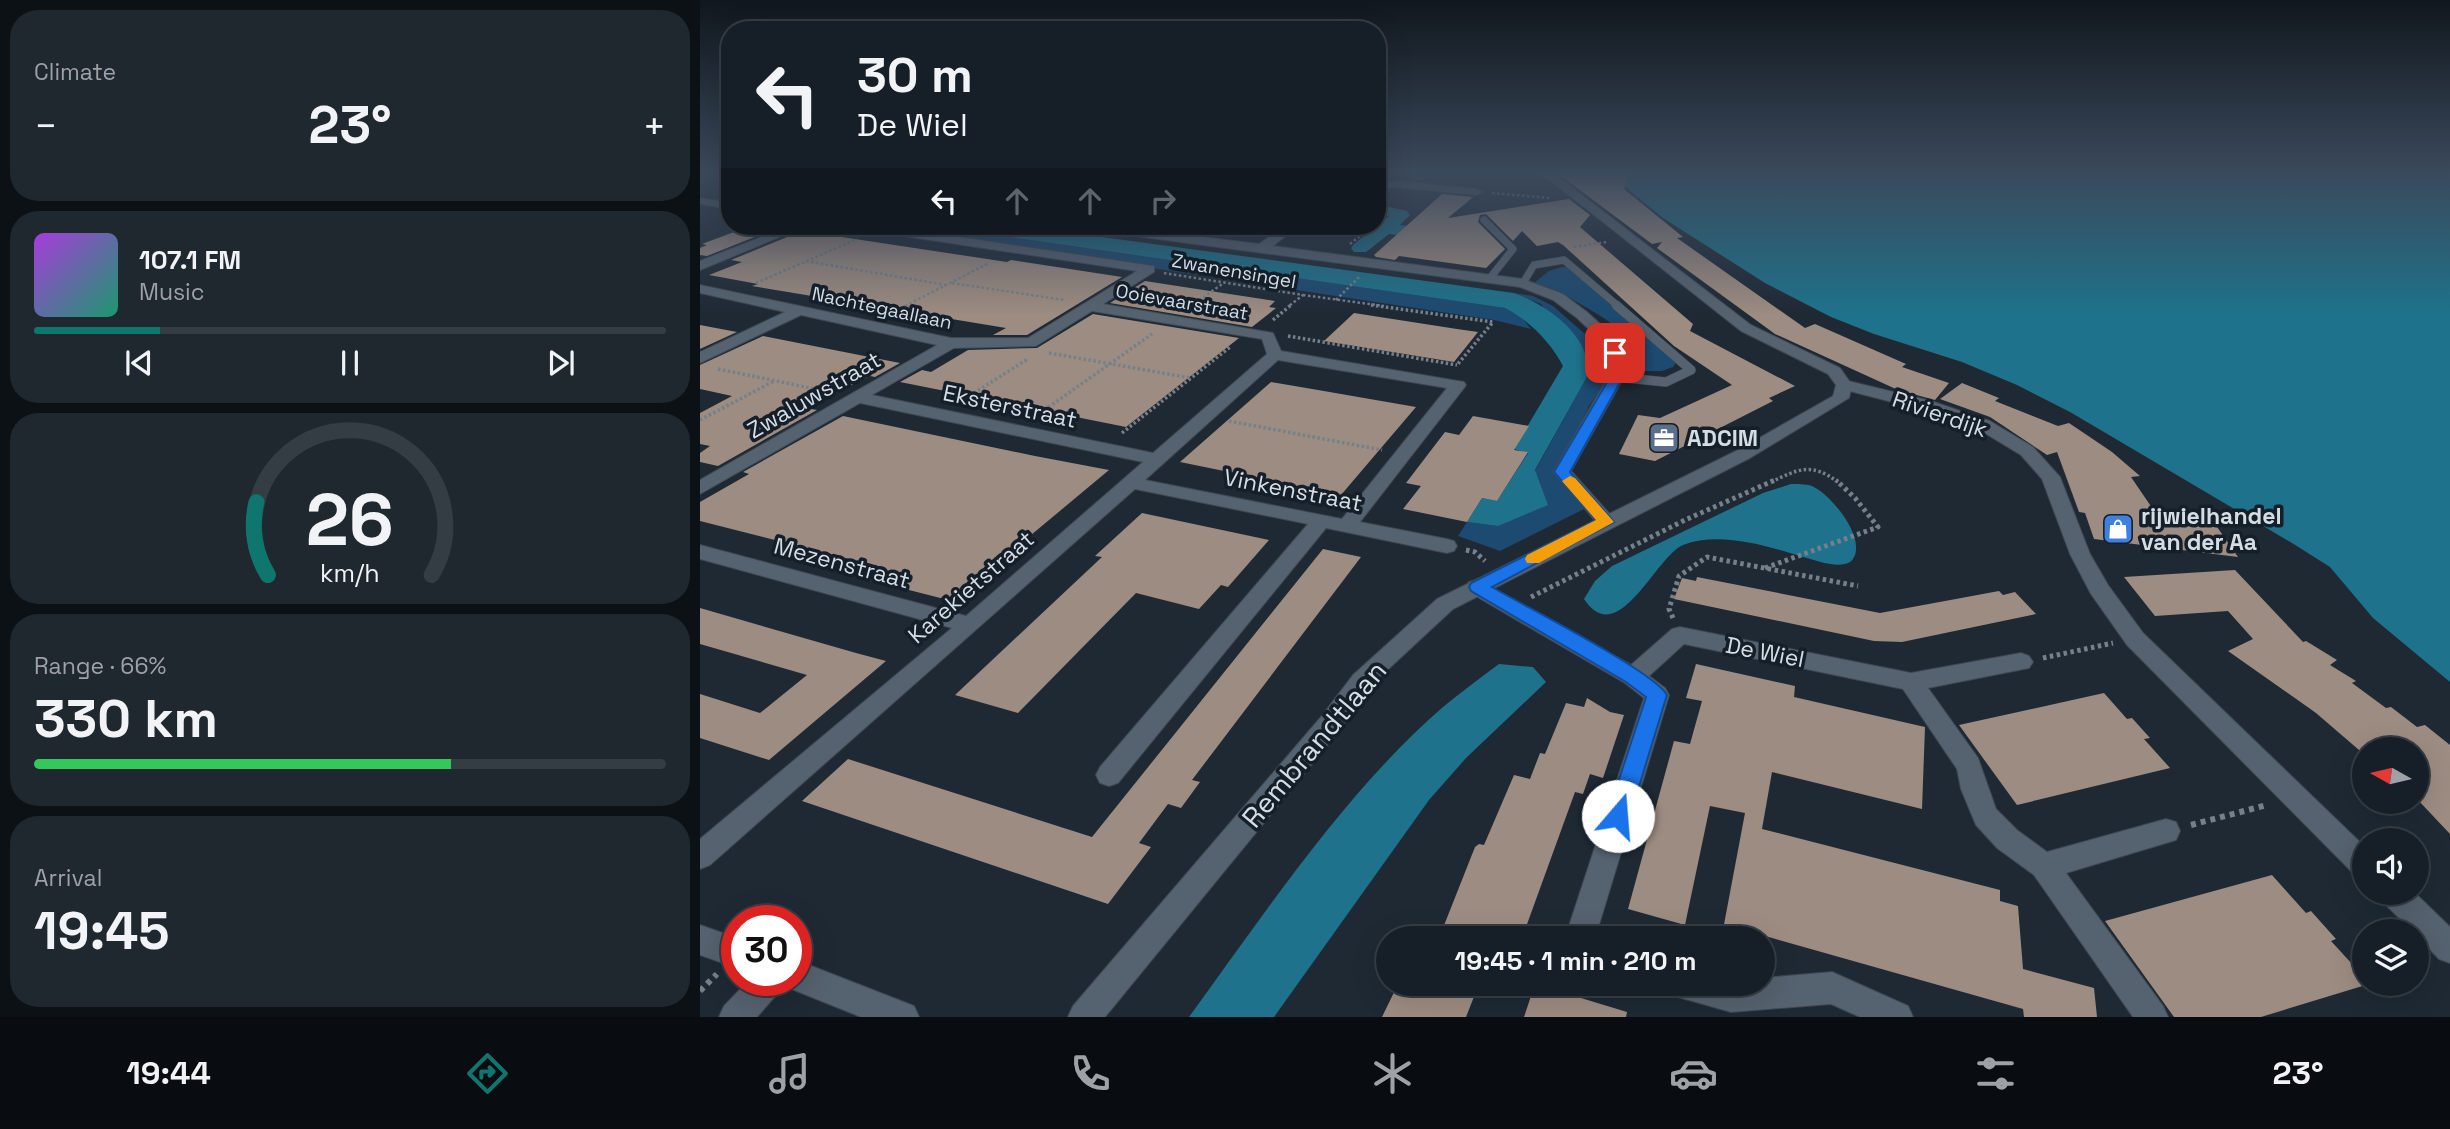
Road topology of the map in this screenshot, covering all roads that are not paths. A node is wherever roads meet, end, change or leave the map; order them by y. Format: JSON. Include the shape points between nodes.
{"nodes":[{"id":1,"x":1484,"y":220,"type":"dead end"},
{"id":2,"x":1607,"y":220,"type":"edge"},
{"id":3,"x":778,"y":235,"type":"edge"},
{"id":4,"x":927,"y":235,"type":"edge"},
{"id":5,"x":1157,"y":235,"type":"edge"},
{"id":6,"x":1280,"y":235,"type":"edge"},
{"id":7,"x":1261,"y":249,"type":"junction"},
{"id":8,"x":700,"y":266,"type":"edge"},
{"id":9,"x":1490,"y":278,"type":"junction"},
{"id":10,"x":1522,"y":283,"type":"junction"},
{"id":11,"x":700,"y":289,"type":"edge"},
{"id":12,"x":1091,"y":306,"type":"junction"},
{"id":13,"x":800,"y":310,"type":"junction"},
{"id":14,"x":1264,"y":341,"type":"junction"},
{"id":15,"x":951,"y":343,"type":"junction"},
{"id":16,"x":700,"y":358,"type":"edge"},
{"id":17,"x":1616,"y":377,"type":"junction"},
{"id":18,"x":1844,"y":385,"type":"junction"},
{"id":19,"x":856,"y":397,"type":"junction"},
{"id":20,"x":1154,"y":459,"type":"junction"},
{"id":21,"x":1129,"y":482,"type":"junction"},
{"id":22,"x":700,"y":488,"type":"edge"},
{"id":23,"x":1322,"y":520,"type":"junction"},
{"id":24,"x":1606,"y":522,"type":"junction"},
{"id":25,"x":1347,"y":525,"type":"junction"},
{"id":26,"x":1447,"y":546,"type":"road end"},
{"id":27,"x":700,"y":552,"type":"edge"},
{"id":28,"x":1478,"y":587,"type":"junction"},
{"id":29,"x":970,"y":625,"type":"junction"},
{"id":30,"x":2021,"y":662,"type":"road end"},
{"id":31,"x":1633,"y":677,"type":"junction"},
{"id":32,"x":1911,"y":682,"type":"junction"},
{"id":33,"x":1109,"y":775,"type":"dead end"},
{"id":34,"x":2166,"y":831,"type":"road end"},
{"id":35,"x":2352,"y":852,"type":"edge"},
{"id":36,"x":700,"y":856,"type":"edge"},
{"id":37,"x":2044,"y":866,"type":"junction"},
{"id":38,"x":2406,"y":905,"type":"edge"},
{"id":39,"x":1584,"y":926,"type":"edge"},
{"id":40,"x":700,"y":940,"type":"edge"},
{"id":41,"x":721,"y":947,"type":"edge"},
{"id":42,"x":2450,"y":948,"type":"edge"},
{"id":43,"x":812,"y":982,"type":"edge"},
{"id":44,"x":1775,"y":993,"type":"edge"},
{"id":45,"x":755,"y":996,"type":"edge"},
{"id":46,"x":735,"y":1017,"type":"edge"},
{"id":47,"x":903,"y":1017,"type":"edge"},
{"id":48,"x":1084,"y":1017,"type":"edge"},
{"id":49,"x":1897,"y":1017,"type":"edge"},
{"id":50,"x":2152,"y":1017,"type":"edge"}],
"edges":[{"from":1,"to":9,"type":"lane","via":[[1513,249]]},
{"from":2,"to":18,"type":"street","name":"Rivierdijk","via":[[1746,328],[1834,371]]},
{"from":3,"to":8,"type":"street"},
{"from":4,"to":12,"type":"street","via":[[1149,269]]},
{"from":5,"to":7,"type":"street"},
{"from":6,"to":7,"type":"street"},
{"from":7,"to":9,"type":"street"},
{"from":9,"to":10,"type":"street"},
{"from":10,"to":17,"type":"street","via":[[1558,297],[1603,334],[1615,353]]},
{"from":10,"to":17,"type":"lane","via":[[1534,265],[1564,260],[1691,370],[1666,382]]},
{"from":11,"to":13,"type":"street","name":"Nachtegaallaan"},
{"from":12,"to":14,"type":"street","name":"Ooievaarstraat"},
{"from":12,"to":15,"type":"street","name":"Nachtegaallaan","via":[[1036,347]]},
{"from":13,"to":15,"type":"street","name":"Nachtegaallaan"},
{"from":13,"to":16,"type":"street"},
{"from":14,"to":20,"type":"street","name":"Karekietstraat","via":[[1204,416]]},
{"from":14,"to":25,"type":"street","via":[[1458,385]]},
{"from":15,"to":19,"type":"street","name":"Zwaluwstraat"},
{"from":17,"to":24,"type":"street","via":[[1562,472]]},
{"from":18,"to":24,"type":"street","name":"Rembrandtlaan","via":[[1841,398],[1744,454]]},
{"from":18,"to":35,"type":"street","name":"Rivierdijk","via":[[1984,425],[2027,451],[2051,477],[2080,554],[2135,639]]},
{"from":19,"to":20,"type":"street","name":"Eksterstraat"},
{"from":19,"to":22,"type":"street","name":"Zwaluwstraat"},
{"from":20,"to":21,"type":"street","name":"Karekietstraat"},
{"from":21,"to":23,"type":"street","name":"Vinkenstraat"},
{"from":21,"to":29,"type":"street","name":"Karekietstraat"},
{"from":23,"to":25,"type":"street","name":"Vinkenstraat"},
{"from":23,"to":33,"type":"street"},
{"from":24,"to":28,"type":"street","name":"Rembrandtlaan"},
{"from":25,"to":26,"type":"street","name":"Vinkenstraat"},
{"from":27,"to":29,"type":"street","name":"Mezenstraat"},
{"from":28,"to":31,"type":"street"},
{"from":28,"to":48,"type":"street","name":"Rembrandtlaan","via":[[1445,604],[1361,681]]},
{"from":29,"to":36,"type":"street","name":"Karekietstraat"},
{"from":30,"to":32,"type":"street","name":"De Wiel"},
{"from":31,"to":32,"type":"street","name":"De Wiel","via":[[1680,635]]},
{"from":31,"to":39,"type":"street","via":[[1657,695]]},
{"from":32,"to":37,"type":"street","via":[[1969,766],[1986,817]]},
{"from":34,"to":37,"type":"street"},
{"from":37,"to":50,"type":"street"},
{"from":38,"to":42,"type":"street"},
{"from":40,"to":41,"type":"street"},
{"from":43,"to":47,"type":"street"},
{"from":44,"to":49,"type":"street","via":[[1832,988]]},
{"from":45,"to":46,"type":"street"}]}
